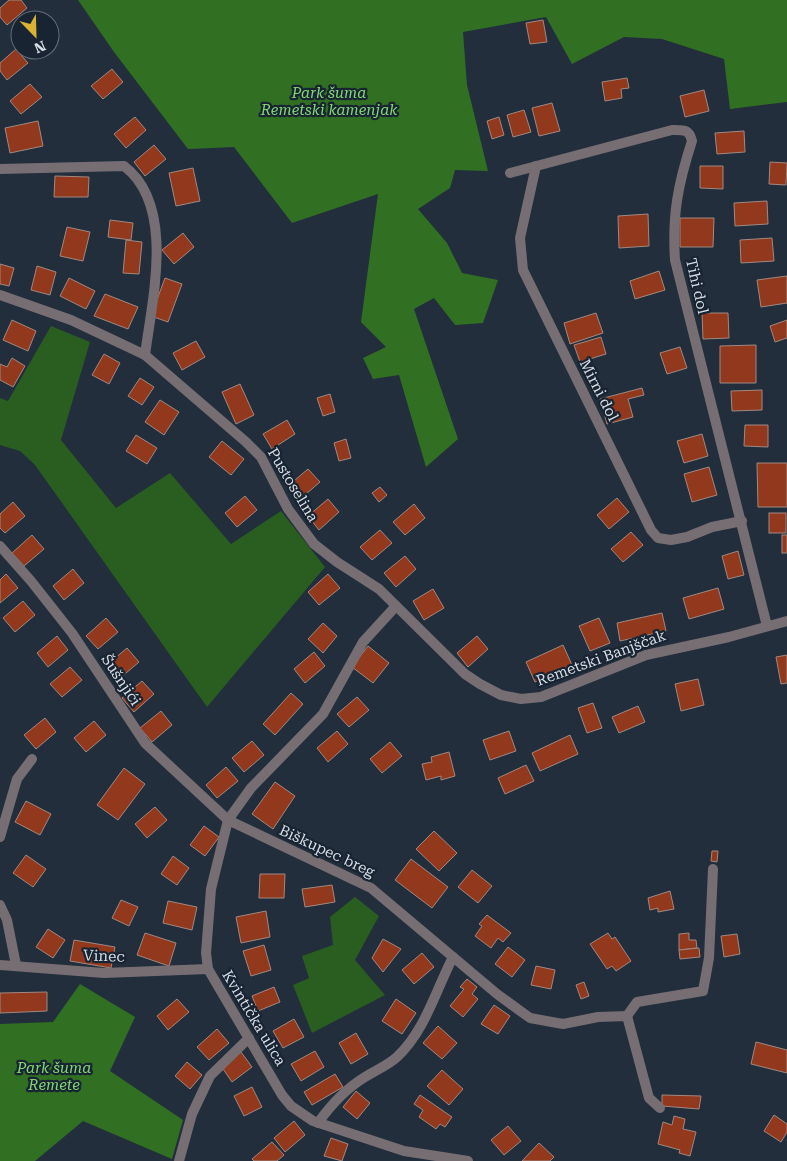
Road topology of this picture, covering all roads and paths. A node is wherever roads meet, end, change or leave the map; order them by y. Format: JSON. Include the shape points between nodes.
{"nodes":[{"id":1,"x":536,"y":166,"type":"junction"},
{"id":2,"x":0,"y":168,"type":"edge"},
{"id":3,"x":510,"y":173,"type":"dead end"},
{"id":4,"x":0,"y":295,"type":"edge"},
{"id":5,"x":144,"y":354,"type":"junction"},
{"id":6,"x":742,"y":521,"type":"junction"},
{"id":7,"x":0,"y":546,"type":"edge"},
{"id":8,"x":396,"y":606,"type":"junction"},
{"id":9,"x":787,"y":621,"type":"edge"},
{"id":10,"x":767,"y":626,"type":"junction"},
{"id":11,"x":32,"y":760,"type":"dead end"},
{"id":12,"x":228,"y":820,"type":"junction"},
{"id":13,"x":0,"y":836,"type":"edge"},
{"id":14,"x":713,"y":870,"type":"dead end"},
{"id":15,"x":0,"y":905,"type":"edge"},
{"id":16,"x":453,"y":957,"type":"junction"},
{"id":17,"x":0,"y":965,"type":"edge"},
{"id":18,"x":16,"y":965,"type":"junction"},
{"id":19,"x":208,"y":969,"type":"junction"},
{"id":20,"x":627,"y":1016,"type":"junction"},
{"id":21,"x":249,"y":1038,"type":"junction"},
{"id":22,"x":660,"y":1108,"type":"dead end"},
{"id":23,"x":318,"y":1122,"type":"junction"},
{"id":24,"x":180,"y":1161,"type":"edge"},
{"id":25,"x":468,"y":1161,"type":"edge"}],
"edges":[{"from":1,"to":3,"type":"street","name":"Tihi dol"},
{"from":1,"to":6,"type":"street","name":"Mirni dol","via":[[520,238],[523,270],[651,530],[658,538],[671,540]]},
{"from":1,"to":6,"type":"street","name":"Tihi dol","via":[[672,130],[685,130],[690,134],[692,141],[673,219],[675,260]]},
{"from":2,"to":5,"type":"street","via":[[124,166],[134,173],[153,209],[158,237]]},
{"from":4,"to":5,"type":"street","name":"Pustoselina","via":[[71,320]]},
{"from":5,"to":8,"type":"street","name":"Pustoselina","via":[[261,457],[288,509],[314,544],[379,589]]},
{"from":6,"to":10,"type":"street","name":"Tihi dol"},
{"from":7,"to":12,"type":"street","name":"Šušnjići","via":[[72,633],[145,743]]},
{"from":8,"to":10,"type":"street","name":"Remetski Banjščak","via":[[465,674],[501,695],[521,699],[559,691],[646,655]]},
{"from":8,"to":12,"type":"street","name":"Kvintička ulica","via":[[363,642],[323,714],[251,788]]},
{"from":9,"to":10,"type":"street","name":"Remetski Banjščak"},
{"from":11,"to":13,"type":"street","via":[[17,779]]},
{"from":12,"to":16,"type":"street","name":"Biškupec breg","via":[[371,888]]},
{"from":12,"to":19,"type":"street","name":"Kvintička ulica","via":[[211,889]]},
{"from":14,"to":20,"type":"street","via":[[709,958],[704,991],[637,1002]]},
{"from":15,"to":18,"type":"street","via":[[7,920]]},
{"from":16,"to":20,"type":"street","name":"Biškupec breg","via":[[530,1018],[564,1024],[598,1017]]},
{"from":16,"to":23,"type":"street","via":[[428,1014],[403,1050],[356,1083]]},
{"from":17,"to":18,"type":"street","name":"Vinec"},
{"from":18,"to":19,"type":"street","name":"Vinec","via":[[104,973]]},
{"from":19,"to":21,"type":"street","name":"Kvintička ulica"},
{"from":20,"to":22,"type":"street","via":[[649,1098]]},
{"from":21,"to":23,"type":"street","name":"Kvintička ulica","via":[[291,1106]]},
{"from":21,"to":24,"type":"street","via":[[210,1076],[192,1114]]},
{"from":23,"to":25,"type":"street","name":"Kvintička ulica","via":[[404,1152]]}]}
